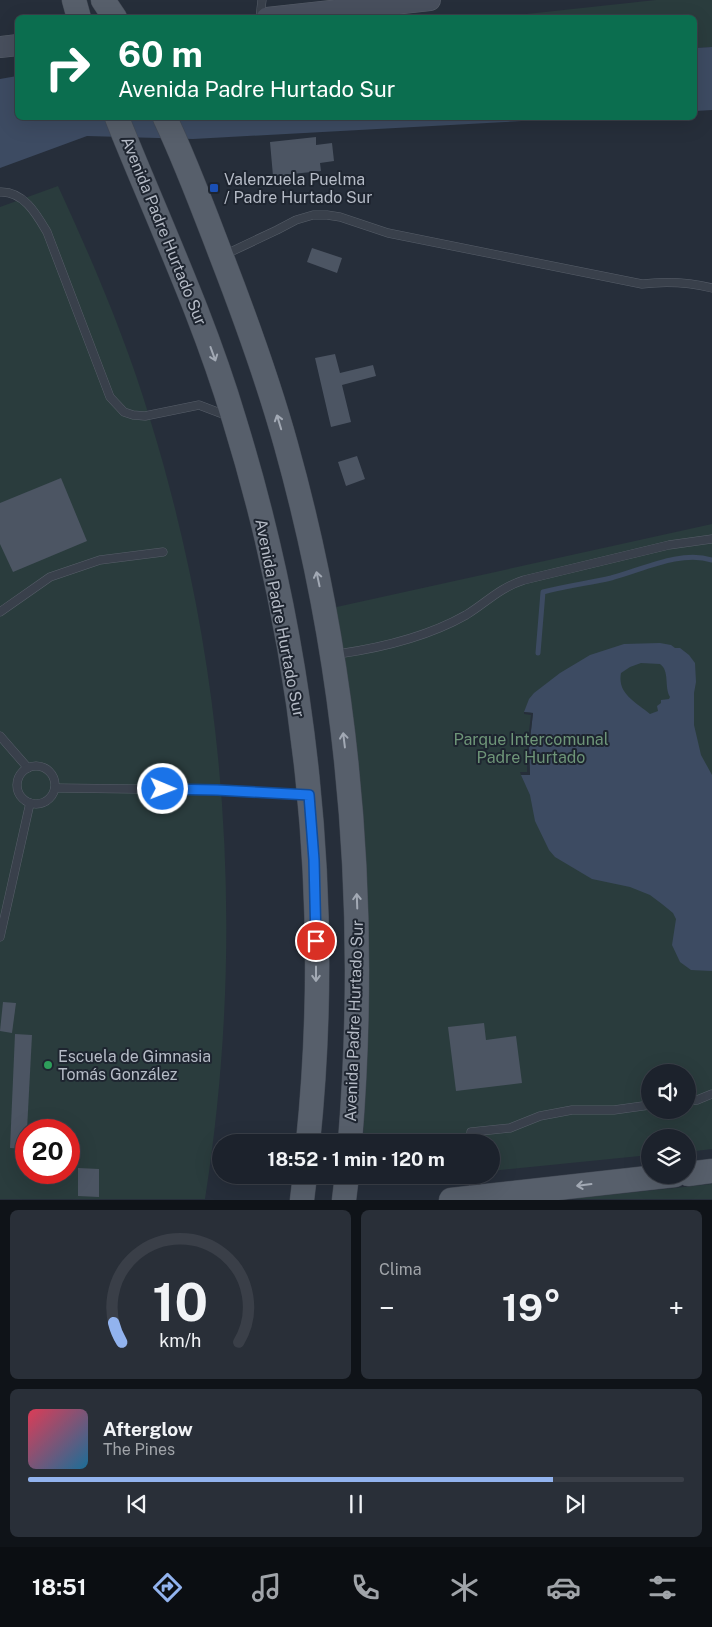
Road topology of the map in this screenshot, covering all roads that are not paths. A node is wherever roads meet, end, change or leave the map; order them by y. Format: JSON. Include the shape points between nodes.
{"nodes":[{"id":1,"x":74,"y":0,"type":"edge"},
{"id":2,"x":103,"y":0,"type":"edge"},
{"id":3,"x":262,"y":0,"type":"edge"},
{"id":4,"x":430,"y":0,"type":"edge"},
{"id":5,"x":78,"y":15,"type":"edge"},
{"id":6,"x":113,"y":15,"type":"edge"},
{"id":7,"x":260,"y":15,"type":"edge"},
{"id":8,"x":294,"y":15,"type":"edge"},
{"id":9,"x":15,"y":45,"type":"edge"},
{"id":10,"x":0,"y":47,"type":"edge"},
{"id":11,"x":118,"y":120,"type":"edge"},
{"id":12,"x":166,"y":120,"type":"edge"},
{"id":13,"x":0,"y":192,"type":"edge"},
{"id":14,"x":221,"y":256,"type":"junction"},
{"id":15,"x":712,"y":288,"type":"edge"},
{"id":16,"x":234,"y":418,"type":"junction"},
{"id":17,"x":712,"y":538,"type":"edge"},
{"id":18,"x":163,"y":552,"type":"dead end"},
{"id":19,"x":0,"y":612,"type":"edge"},
{"id":20,"x":331,"y":647,"type":"junction"},
{"id":21,"x":0,"y":736,"type":"edge"},
{"id":22,"x":28,"y":768,"type":"junction"},
{"id":23,"x":55,"y":788,"type":"junction"},
{"id":24,"x":309,"y":795,"type":"junction"},
{"id":25,"x":30,"y":803,"type":"junction"},
{"id":26,"x":0,"y":937,"type":"edge"},
{"id":27,"x":712,"y":1094,"type":"edge"},
{"id":28,"x":696,"y":1100,"type":"edge"},
{"id":29,"x":641,"y":1106,"type":"edge"},
{"id":30,"x":309,"y":1134,"type":"edge"},
{"id":31,"x":351,"y":1134,"type":"edge"},
{"id":32,"x":470,"y":1134,"type":"edge"},
{"id":33,"x":712,"y":1171,"type":"edge"},
{"id":34,"x":696,"y":1173,"type":"edge"},
{"id":35,"x":641,"y":1177,"type":"edge"},
{"id":36,"x":304,"y":1184,"type":"edge"},
{"id":37,"x":346,"y":1184,"type":"edge"},
{"id":38,"x":474,"y":1186,"type":"edge"},
{"id":39,"x":302,"y":1200,"type":"edge"},
{"id":40,"x":344,"y":1200,"type":"edge"},
{"id":41,"x":451,"y":1200,"type":"edge"}],
"edges":[{"from":1,"to":5,"type":"main road"},
{"from":2,"to":6,"type":"main road"},
{"from":3,"to":7,"type":"lane"},
{"from":4,"to":8,"type":"main road"},
{"from":9,"to":10,"type":"main road"},
{"from":11,"to":16,"type":"main road","name":"Avenida Padre Hurtado Sur","one_way":true,"via":[[192,297]]},
{"from":12,"to":14,"type":"main road","name":"Avenida Padre Hurtado Sur"},
{"from":13,"to":16,"type":"lane","via":[[25,201],[47,232],[110,397],[124,412],[145,416],[199,405]]},
{"from":14,"to":15,"type":"lane","via":[[296,220],[327,215],[388,233],[642,284],[666,281]]},
{"from":20,"to":14,"type":"main road","name":"Avenida Padre Hurtado Sur","one_way":true,"via":[[306,521],[286,444],[250,331]]},
{"from":16,"to":24,"type":"main road","name":"Avenida Padre Hurtado Sur","via":[[268,542],[281,604],[293,668]]},
{"from":17,"to":20,"type":"lane","via":[[669,545],[508,585],[438,630],[363,651],[338,654]]},
{"from":18,"to":19,"type":"lane","via":[[100,560],[50,577]]},
{"from":31,"to":20,"type":"main road","name":"Avenida Padre Hurtado Sur","one_way":true,"via":[[357,1031],[357,902],[350,784]]},
{"from":21,"to":22,"type":"lane"},
{"from":22,"to":23,"type":"lane","via":[[40,766],[50,772]]},
{"from":22,"to":25,"type":"lane","via":[[20,776],[18,786],[21,797]]},
{"from":23,"to":24,"type":"lane"},
{"from":23,"to":25,"type":"lane","via":[[54,793],[41,804]]},
{"from":24,"to":30,"type":"main road","name":"Avenida Padre Hurtado Sur","one_way":true,"via":[[316,990]]},
{"from":25,"to":26,"type":"lane"},
{"from":27,"to":28,"type":"lane"},
{"from":29,"to":32,"type":"lane","via":[[572,1110],[540,1116],[510,1128]]},
{"from":33,"to":34,"type":"main road"},
{"from":35,"to":38,"type":"main road","one_way":true},
{"from":36,"to":39,"type":"main road"},
{"from":37,"to":40,"type":"main road"},
{"from":38,"to":41,"type":"main road"}]}
